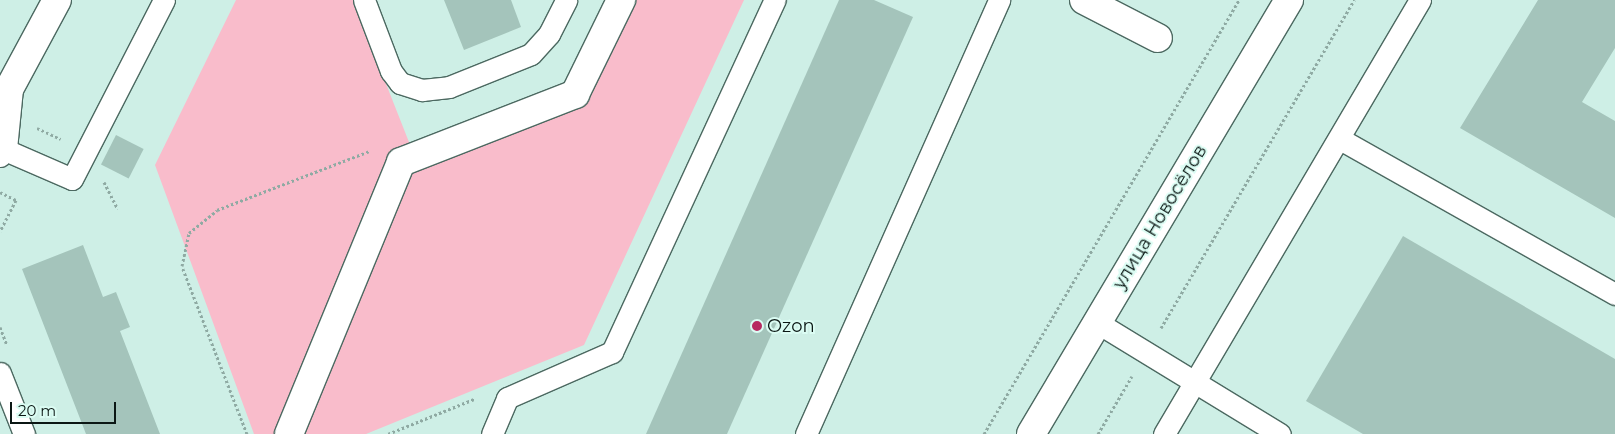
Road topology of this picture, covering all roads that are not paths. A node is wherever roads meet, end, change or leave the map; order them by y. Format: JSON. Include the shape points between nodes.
{"nodes":[{"id":1,"x":58,"y":0,"type":"edge"},
{"id":2,"x":164,"y":0,"type":"edge"},
{"id":3,"x":364,"y":0,"type":"edge"},
{"id":4,"x":566,"y":0,"type":"edge"},
{"id":5,"x":621,"y":0,"type":"edge"},
{"id":6,"x":775,"y":0,"type":"edge"},
{"id":7,"x":999,"y":0,"type":"edge"},
{"id":8,"x":1084,"y":0,"type":"edge"},
{"id":9,"x":1289,"y":0,"type":"edge"},
{"id":10,"x":1420,"y":0,"type":"edge"},
{"id":11,"x":1158,"y":38,"type":"dead end"},
{"id":12,"x":5,"y":86,"type":"edge"},
{"id":13,"x":1340,"y":139,"type":"junction"},
{"id":14,"x":1,"y":152,"type":"edge"},
{"id":15,"x":1615,"y":294,"type":"edge"},
{"id":16,"x":1098,"y":323,"type":"junction"},
{"id":17,"x":0,"y":373,"type":"edge"},
{"id":18,"x":1195,"y":382,"type":"junction"},
{"id":19,"x":24,"y":434,"type":"edge"},
{"id":20,"x":289,"y":434,"type":"edge"},
{"id":21,"x":492,"y":434,"type":"edge"},
{"id":22,"x":806,"y":434,"type":"edge"},
{"id":23,"x":1031,"y":434,"type":"edge"},
{"id":24,"x":1164,"y":434,"type":"edge"},
{"id":25,"x":1280,"y":434,"type":"edge"}],
"edges":[{"from":1,"to":12,"type":"street"},
{"from":2,"to":14,"type":"lane","via":[[72,179]]},
{"from":3,"to":4,"type":"lane","via":[[391,71],[400,83],[422,90],[449,87],[531,54],[549,34]]},
{"from":5,"to":20,"type":"street","via":[[575,94],[401,162]]},
{"from":6,"to":21,"type":"lane","via":[[612,352],[507,398]]},
{"from":7,"to":22,"type":"lane"},
{"from":8,"to":11,"type":"street"},
{"from":9,"to":16,"type":"street","name":"улица Новосёлов"},
{"from":10,"to":13,"type":"lane"},
{"from":12,"to":14,"type":"street"},
{"from":13,"to":15,"type":"lane"},
{"from":13,"to":18,"type":"lane"},
{"from":16,"to":18,"type":"lane"},
{"from":16,"to":23,"type":"street","name":"улица Новосёлов"},
{"from":17,"to":19,"type":"lane"},
{"from":18,"to":24,"type":"lane"},
{"from":18,"to":25,"type":"lane"}]}
